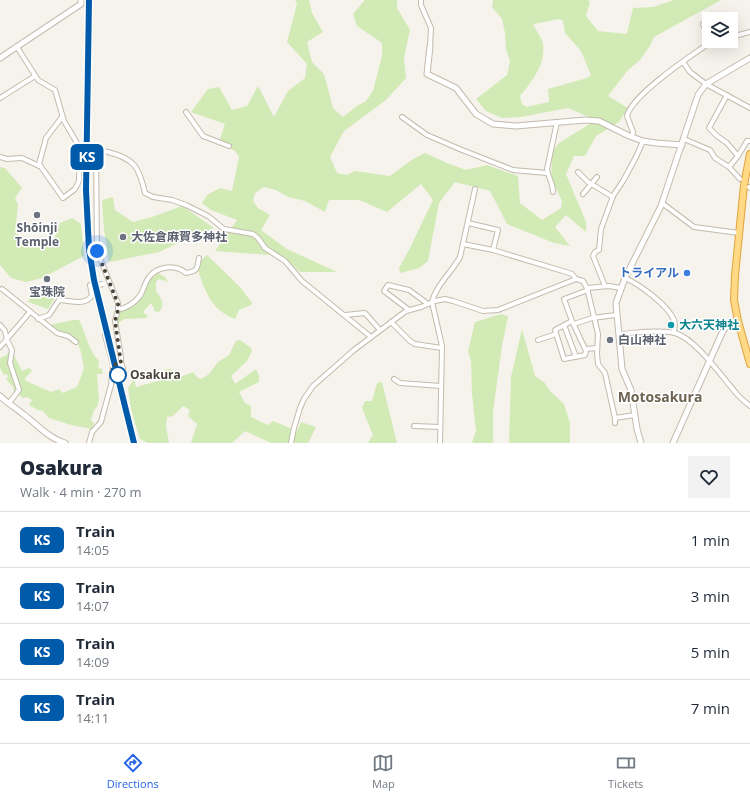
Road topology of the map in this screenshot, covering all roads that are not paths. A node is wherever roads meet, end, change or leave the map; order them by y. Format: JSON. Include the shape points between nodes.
{"nodes":[{"id":1,"x":81,"y":0,"type":"edge"},
{"id":2,"x":421,"y":0,"type":"edge"},
{"id":3,"x":750,"y":32,"type":"edge"},
{"id":4,"x":738,"y":35,"type":"edge"},
{"id":5,"x":430,"y":46,"type":"joint"},
{"id":6,"x":16,"y":47,"type":"junction"},
{"id":7,"x":702,"y":48,"type":"edge"},
{"id":8,"x":0,"y":58,"type":"edge"},
{"id":9,"x":750,"y":58,"type":"edge"},
{"id":10,"x":683,"y":62,"type":"junction"},
{"id":11,"x":35,"y":76,"type":"junction"},
{"id":12,"x":706,"y":84,"type":"junction"},
{"id":13,"x":727,"y":95,"type":"junction"},
{"id":14,"x":0,"y":98,"type":"edge"},
{"id":15,"x":750,"y":108,"type":"edge"},
{"id":16,"x":186,"y":112,"type":"dead end"},
{"id":17,"x":62,"y":116,"type":"junction"},
{"id":18,"x":402,"y":118,"type":"dead end"},
{"id":19,"x":557,"y":122,"type":"junction"},
{"id":20,"x":632,"y":137,"type":"junction"},
{"id":21,"x":643,"y":141,"type":"junction"},
{"id":22,"x":750,"y":141,"type":"edge"},
{"id":23,"x":683,"y":142,"type":"junction"},
{"id":24,"x":229,"y":146,"type":"dead end"},
{"id":25,"x":80,"y":148,"type":"junction"},
{"id":26,"x":96,"y":148,"type":"junction"},
{"id":27,"x":750,"y":154,"type":"edge"},
{"id":28,"x":738,"y":156,"type":"junction"},
{"id":29,"x":0,"y":157,"type":"edge"},
{"id":30,"x":749,"y":164,"type":"edge"},
{"id":31,"x":39,"y":166,"type":"junction"},
{"id":32,"x":729,"y":167,"type":"junction"},
{"id":33,"x":578,"y":172,"type":"dead end"},
{"id":34,"x":547,"y":173,"type":"junction"},
{"id":35,"x":597,"y":177,"type":"dead end"},
{"id":36,"x":740,"y":178,"type":"dead end"},
{"id":37,"x":592,"y":184,"type":"junction"},
{"id":38,"x":475,"y":189,"type":"dead end"},
{"id":39,"x":553,"y":192,"type":"dead end"},
{"id":40,"x":583,"y":194,"type":"dead end"},
{"id":41,"x":613,"y":196,"type":"junction"},
{"id":42,"x":662,"y":204,"type":"junction"},
{"id":43,"x":468,"y":223,"type":"junction"},
{"id":44,"x":739,"y":233,"type":"junction"},
{"id":45,"x":463,"y":244,"type":"junction"},
{"id":46,"x":493,"y":250,"type":"junction"},
{"id":47,"x":199,"y":258,"type":"dead end"},
{"id":48,"x":624,"y":278,"type":"junction"},
{"id":49,"x":576,"y":279,"type":"junction"},
{"id":50,"x":110,"y":283,"type":"junction"},
{"id":51,"x":605,"y":286,"type":"junction"},
{"id":52,"x":621,"y":288,"type":"junction"},
{"id":53,"x":2,"y":289,"type":"dead end"},
{"id":54,"x":587,"y":289,"type":"junction"},
{"id":55,"x":430,"y":303,"type":"junction"},
{"id":56,"x":119,"y":309,"type":"junction"},
{"id":57,"x":409,"y":310,"type":"junction"},
{"id":58,"x":30,"y":312,"type":"junction"},
{"id":59,"x":345,"y":315,"type":"junction"},
{"id":60,"x":616,"y":315,"type":"junction"},
{"id":61,"x":595,"y":317,"type":"junction"},
{"id":62,"x":38,"y":319,"type":"junction"},
{"id":63,"x":738,"y":321,"type":"junction"},
{"id":64,"x":391,"y":322,"type":"junction"},
{"id":65,"x":573,"y":322,"type":"junction"},
{"id":66,"x":0,"y":325,"type":"edge"},
{"id":67,"x":564,"y":325,"type":"junction"},
{"id":68,"x":380,"y":330,"type":"junction"},
{"id":69,"x":674,"y":333,"type":"junction"},
{"id":70,"x":556,"y":334,"type":"junction"},
{"id":71,"x":620,"y":334,"type":"junction"},
{"id":72,"x":105,"y":335,"type":"dead end"},
{"id":73,"x":371,"y":337,"type":"junction"},
{"id":74,"x":7,"y":340,"type":"junction"},
{"id":75,"x":538,"y":340,"type":"dead end"},
{"id":76,"x":76,"y":342,"type":"dead end"},
{"id":77,"x":0,"y":347,"type":"edge"},
{"id":78,"x":442,"y":348,"type":"junction"},
{"id":79,"x":597,"y":348,"type":"junction"},
{"id":80,"x":586,"y":349,"type":"junction"},
{"id":81,"x":576,"y":357,"type":"junction"},
{"id":82,"x":709,"y":360,"type":"junction"},
{"id":83,"x":121,"y":363,"type":"junction"},
{"id":84,"x":750,"y":364,"type":"edge"},
{"id":85,"x":113,"y":365,"type":"junction"},
{"id":86,"x":123,"y":368,"type":"dead end"},
{"id":87,"x":394,"y":379,"type":"dead end"},
{"id":88,"x":441,"y":386,"type":"junction"},
{"id":89,"x":0,"y":396,"type":"edge"},
{"id":90,"x":9,"y":403,"type":"junction"},
{"id":91,"x":750,"y":406,"type":"edge"},
{"id":92,"x":635,"y":415,"type":"junction"},
{"id":93,"x":414,"y":426,"type":"dead end"},
{"id":94,"x":440,"y":427,"type":"junction"},
{"id":95,"x":65,"y":443,"type":"edge"},
{"id":96,"x":89,"y":443,"type":"edge"},
{"id":97,"x":291,"y":443,"type":"edge"},
{"id":98,"x":440,"y":443,"type":"edge"},
{"id":99,"x":641,"y":443,"type":"edge"},
{"id":100,"x":672,"y":443,"type":"edge"}],
"edges":[{"from":1,"to":6,"type":"street","via":[[81,4]]},
{"from":2,"to":5,"type":"street","via":[[420,5],[431,28]]},
{"from":3,"to":4,"type":"street"},
{"from":5,"to":19,"type":"street","via":[[428,74],[456,88],[473,111],[484,119],[493,124],[509,126]]},
{"from":6,"to":8,"type":"street"},
{"from":6,"to":11,"type":"street"},
{"from":7,"to":10,"type":"street"},
{"from":9,"to":12,"type":"street"},
{"from":10,"to":12,"type":"street","via":[[690,72]]},
{"from":10,"to":20,"type":"street","via":[[642,95],[627,113]]},
{"from":11,"to":14,"type":"street"},
{"from":11,"to":17,"type":"street","via":[[55,90]]},
{"from":12,"to":13,"type":"street"},
{"from":12,"to":23,"type":"street","via":[[698,95]]},
{"from":13,"to":15,"type":"street"},
{"from":13,"to":28,"type":"street","via":[[709,128]]},
{"from":16,"to":24,"type":"street","via":[[203,136]]},
{"from":17,"to":25,"type":"street"},
{"from":17,"to":31,"type":"street","via":[[46,138]]},
{"from":18,"to":34,"type":"street","via":[[426,136],[513,170]]},
{"from":19,"to":20,"type":"street","via":[[599,121]]},
{"from":19,"to":34,"type":"street"},
{"from":20,"to":21,"type":"street"},
{"from":21,"to":23,"type":"street"},
{"from":21,"to":41,"type":"street","via":[[627,175]]},
{"from":22,"to":28,"type":"street","via":[[747,141]]},
{"from":23,"to":32,"type":"street","via":[[710,150],[715,158]]},
{"from":23,"to":42,"type":"street"},
{"from":25,"to":26,"type":"street"},
{"from":25,"to":31,"type":"street","via":[[79,181],[75,189],[62,198]]},
{"from":26,"to":50,"type":"street","via":[[97,251]]},
{"from":26,"to":59,"type":"street","via":[[121,155],[132,162],[141,176],[146,194],[186,205],[208,216],[224,229],[253,234],[266,248],[285,261],[302,281]]},
{"from":27,"to":30,"type":"highway"},
{"from":28,"to":32,"type":"street"},
{"from":29,"to":31,"type":"street","via":[[22,158]]},
{"from":30,"to":44,"type":"highway"},
{"from":32,"to":36,"type":"street"},
{"from":33,"to":37,"type":"street"},
{"from":34,"to":39,"type":"street","via":[[554,185]]},
{"from":35,"to":37,"type":"street"},
{"from":37,"to":40,"type":"street"},
{"from":37,"to":41,"type":"street"},
{"from":38,"to":43,"type":"street"},
{"from":41,"to":51,"type":"street","via":[[601,229],[599,250],[593,256]]},
{"from":42,"to":44,"type":"street","via":[[694,228]]},
{"from":42,"to":48,"type":"street"},
{"from":43,"to":45,"type":"street"},
{"from":43,"to":46,"type":"street","via":[[498,230]]},
{"from":44,"to":63,"type":"highway","via":[[734,300]]},
{"from":45,"to":46,"type":"street"},
{"from":45,"to":55,"type":"street","via":[[455,266]]},
{"from":46,"to":49,"type":"street","via":[[572,274]]},
{"from":47,"to":56,"type":"street","via":[[194,272],[186,273],[171,267],[155,272],[148,279],[140,297]]},
{"from":48,"to":52,"type":"street"},
{"from":48,"to":69,"type":"street","via":[[650,293],[668,312],[674,321]]},
{"from":49,"to":54,"type":"street","via":[[582,281]]},
{"from":49,"to":55,"type":"street","via":[[498,310],[476,309],[445,299]]},
{"from":50,"to":56,"type":"street"},
{"from":50,"to":62,"type":"street","bridge":true,"via":[[91,286],[91,296],[87,300],[59,300],[49,315]]},
{"from":51,"to":52,"type":"street"},
{"from":51,"to":54,"type":"street"},
{"from":52,"to":60,"type":"street","via":[[616,303]]},
{"from":53,"to":58,"type":"street"},
{"from":54,"to":61,"type":"street"},
{"from":54,"to":65,"type":"street","via":[[564,299]]},
{"from":55,"to":57,"type":"street"},
{"from":55,"to":57,"type":"street","via":[[409,290],[388,285],[385,292]]},
{"from":55,"to":78,"type":"street"},
{"from":56,"to":83,"type":"street","via":[[115,321]]},
{"from":57,"to":64,"type":"street"},
{"from":58,"to":62,"type":"street"},
{"from":58,"to":74,"type":"street"},
{"from":59,"to":68,"type":"street","via":[[365,312]]},
{"from":59,"to":73,"type":"street"},
{"from":60,"to":61,"type":"street"},
{"from":60,"to":71,"type":"street"},
{"from":61,"to":65,"type":"street"},
{"from":61,"to":79,"type":"street"},
{"from":62,"to":76,"type":"street","via":[[57,333]]},
{"from":63,"to":82,"type":"street","via":[[724,328]]},
{"from":63,"to":84,"type":"highway"},
{"from":64,"to":68,"type":"street"},
{"from":64,"to":78,"type":"street","via":[[415,344]]},
{"from":65,"to":67,"type":"street"},
{"from":65,"to":80,"type":"street"},
{"from":66,"to":74,"type":"street"},
{"from":67,"to":70,"type":"street","via":[[555,330]]},
{"from":67,"to":81,"type":"street"},
{"from":68,"to":73,"type":"street"},
{"from":69,"to":71,"type":"street"},
{"from":69,"to":82,"type":"street","via":[[688,340]]},
{"from":70,"to":75,"type":"street"},
{"from":70,"to":81,"type":"street","via":[[564,359]]},
{"from":71,"to":92,"type":"street","via":[[622,369],[631,390]]},
{"from":72,"to":85,"type":"street"},
{"from":73,"to":97,"type":"street","via":[[318,381],[308,393],[300,408]]},
{"from":74,"to":77,"type":"street"},
{"from":74,"to":90,"type":"street","via":[[12,350],[10,363],[19,390]]},
{"from":78,"to":88,"type":"street"},
{"from":79,"to":80,"type":"street"},
{"from":79,"to":92,"type":"street","via":[[598,364],[605,373],[615,421]]},
{"from":80,"to":81,"type":"street","via":[[585,355]]},
{"from":82,"to":91,"type":"street","via":[[737,395]]},
{"from":82,"to":100,"type":"street"},
{"from":83,"to":85,"type":"street"},
{"from":83,"to":86,"type":"street"},
{"from":85,"to":96,"type":"street","via":[[111,385],[101,422],[92,432]]},
{"from":87,"to":88,"type":"street","via":[[400,383]]},
{"from":88,"to":94,"type":"street"},
{"from":89,"to":90,"type":"street"},
{"from":90,"to":95,"type":"street","via":[[40,429]]},
{"from":92,"to":99,"type":"street"},
{"from":93,"to":94,"type":"street"},
{"from":94,"to":98,"type":"street"}]}
